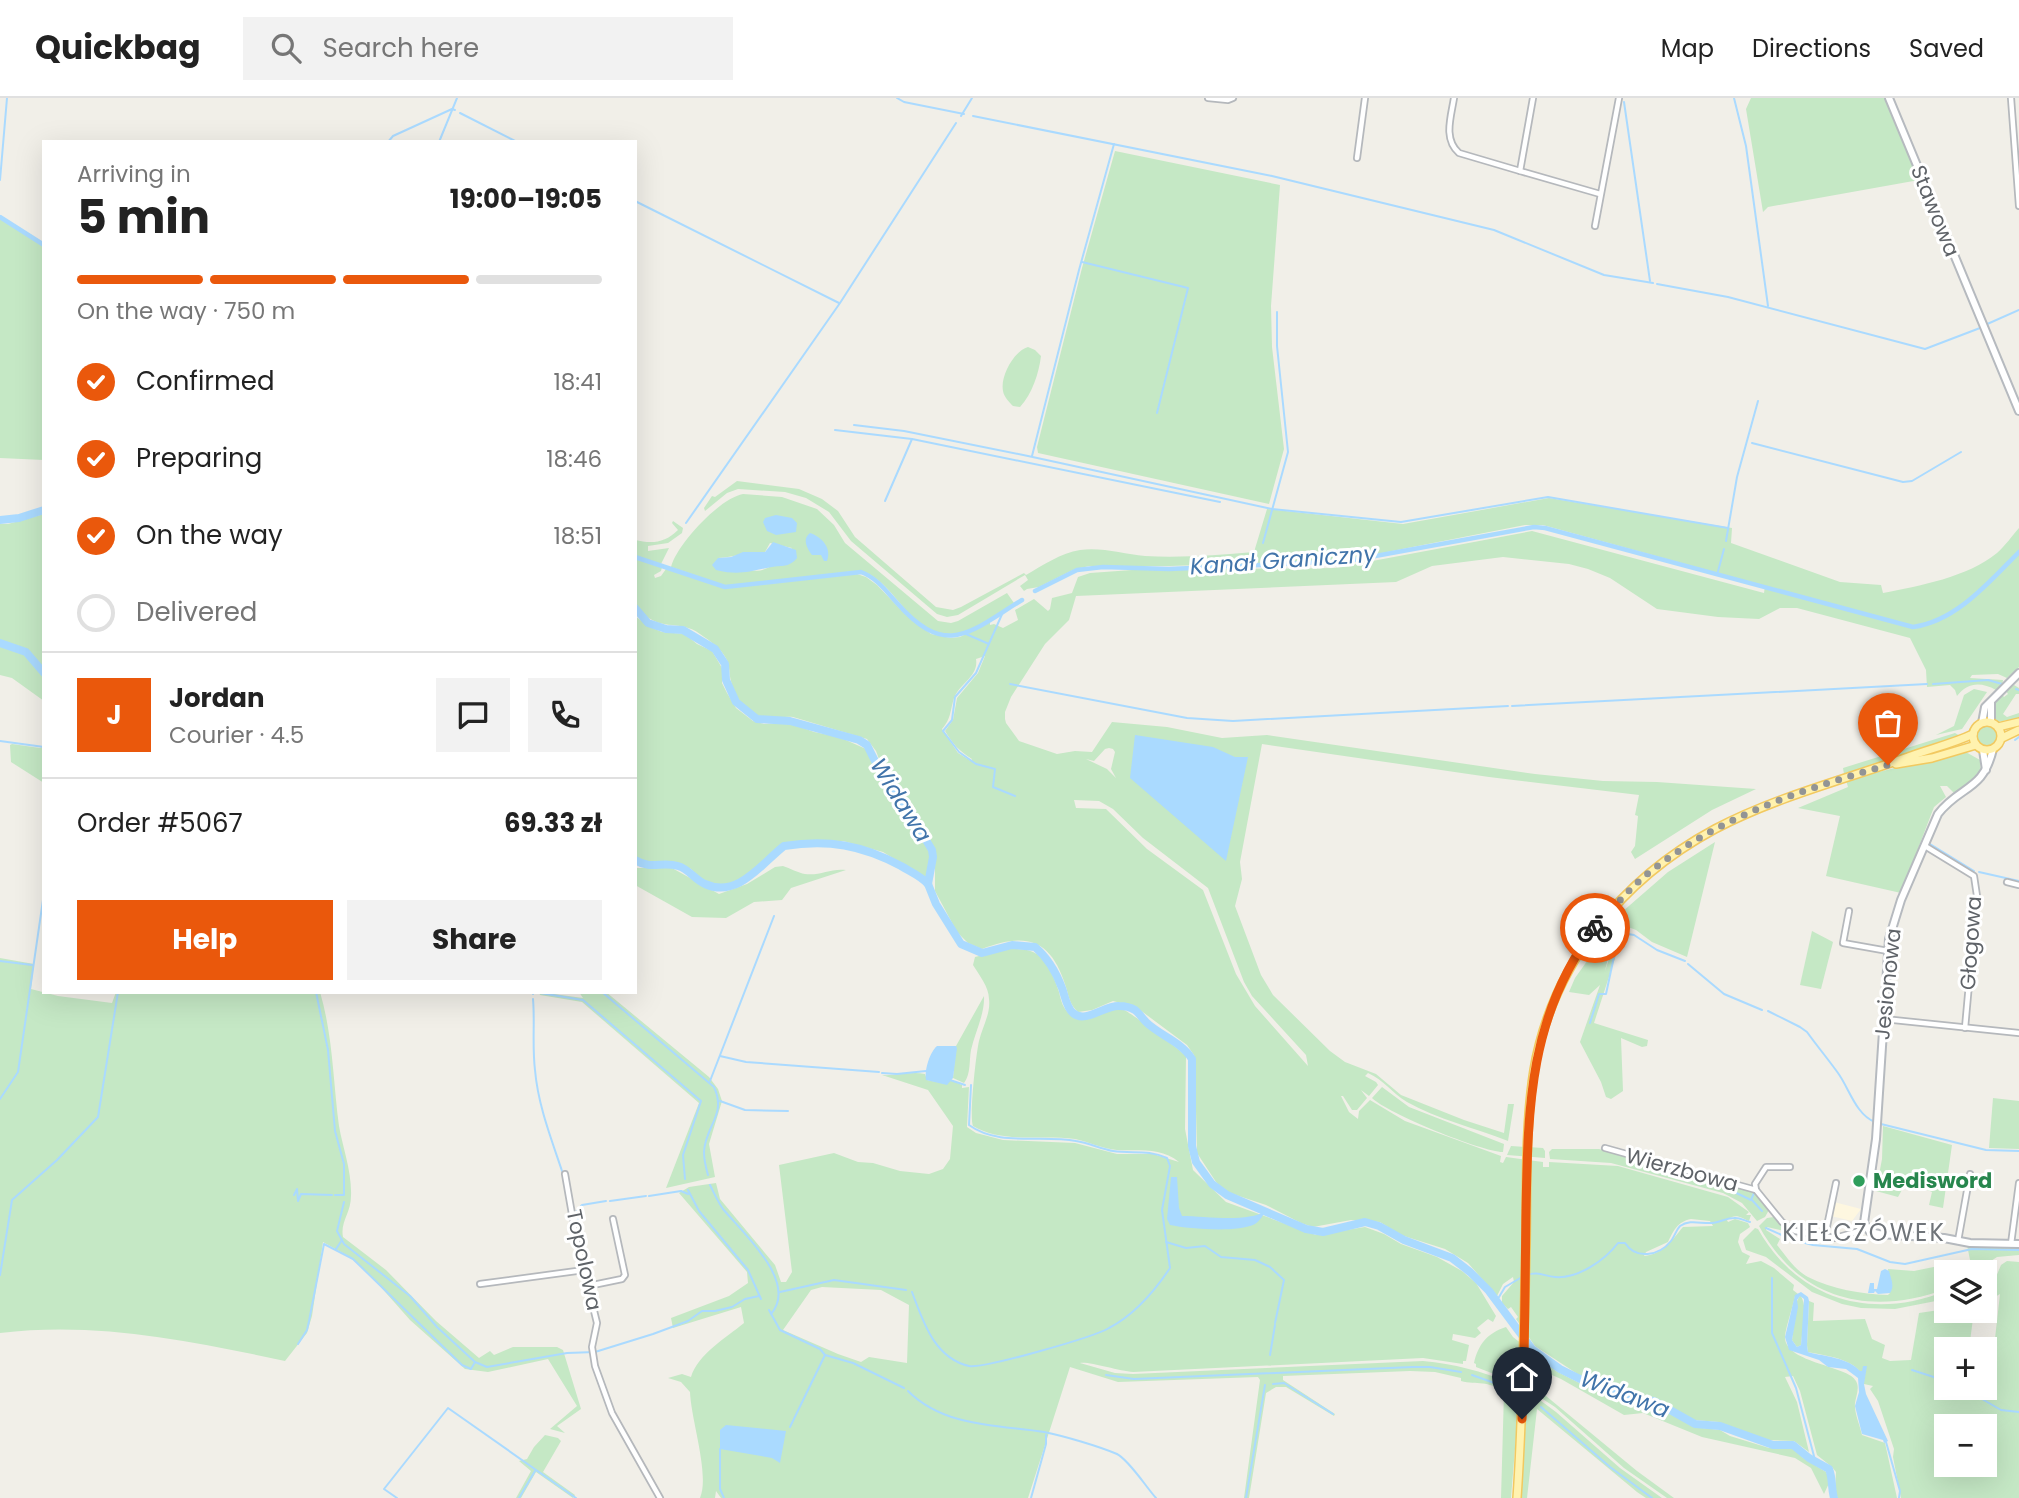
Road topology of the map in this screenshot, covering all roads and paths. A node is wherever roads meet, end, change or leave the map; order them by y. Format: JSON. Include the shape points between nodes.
{"nodes":[{"id":1,"x":1208,"y":98,"type":"edge"},
{"id":2,"x":1233,"y":98,"type":"edge"},
{"id":3,"x":1365,"y":98,"type":"edge"},
{"id":4,"x":1454,"y":98,"type":"edge"},
{"id":5,"x":1533,"y":98,"type":"edge"},
{"id":6,"x":1619,"y":98,"type":"edge"},
{"id":7,"x":1889,"y":98,"type":"edge"},
{"id":8,"x":2011,"y":98,"type":"edge"},
{"id":9,"x":1357,"y":158,"type":"dead end"},
{"id":10,"x":1520,"y":171,"type":"junction"},
{"id":11,"x":1600,"y":194,"type":"junction"},
{"id":12,"x":2019,"y":206,"type":"edge"},
{"id":13,"x":1595,"y":226,"type":"dead end"},
{"id":14,"x":2019,"y":411,"type":"edge"},
{"id":15,"x":2019,"y":673,"type":"edge"},
{"id":16,"x":1990,"y":703,"type":"junction"},
{"id":17,"x":2019,"y":722,"type":"edge"},
{"id":18,"x":1982,"y":723,"type":"junction"},
{"id":19,"x":1995,"y":724,"type":"junction"},
{"id":20,"x":2019,"y":730,"type":"edge"},
{"id":21,"x":1973,"y":734,"type":"junction"},
{"id":22,"x":2002,"y":738,"type":"junction"},
{"id":23,"x":1979,"y":748,"type":"junction"},
{"id":24,"x":1993,"y":749,"type":"junction"},
{"id":25,"x":1888,"y":765,"type":"junction"},
{"id":26,"x":1986,"y":772,"type":"junction"},
{"id":27,"x":1924,"y":846,"type":"junction"},
{"id":28,"x":2007,"y":882,"type":"dead end"},
{"id":29,"x":2019,"y":885,"type":"edge"},
{"id":30,"x":1849,"y":911,"type":"dead end"},
{"id":31,"x":1888,"y":951,"type":"junction"},
{"id":32,"x":1883,"y":1019,"type":"junction"},
{"id":33,"x":1965,"y":1028,"type":"junction"},
{"id":34,"x":2019,"y":1033,"type":"edge"},
{"id":35,"x":1605,"y":1148,"type":"dead end"},
{"id":36,"x":1790,"y":1167,"type":"dead end"},
{"id":37,"x":565,"y":1174,"type":"dead end"},
{"id":38,"x":1970,"y":1174,"type":"dead end"},
{"id":39,"x":1836,"y":1183,"type":"dead end"},
{"id":40,"x":2019,"y":1183,"type":"edge"},
{"id":41,"x":1756,"y":1190,"type":"junction"},
{"id":42,"x":613,"y":1219,"type":"dead end"},
{"id":43,"x":1865,"y":1226,"type":"junction"},
{"id":44,"x":1825,"y":1236,"type":"junction"},
{"id":45,"x":1958,"y":1241,"type":"junction"},
{"id":46,"x":2011,"y":1244,"type":"junction"},
{"id":47,"x":2019,"y":1244,"type":"edge"},
{"id":48,"x":584,"y":1270,"type":"junction"},
{"id":49,"x":480,"y":1284,"type":"dead end"},
{"id":50,"x":588,"y":1286,"type":"junction"},
{"id":51,"x":660,"y":1498,"type":"edge"},
{"id":52,"x":1517,"y":1498,"type":"edge"}],
"edges":[{"from":1,"to":2,"type":"street"},
{"from":3,"to":9,"type":"street"},
{"from":4,"to":10,"type":"street","via":[[1449,132],[1452,147]]},
{"from":5,"to":10,"type":"street"},
{"from":6,"to":11,"type":"street"},
{"from":7,"to":14,"type":"street","name":"Stawowa"},
{"from":8,"to":12,"type":"street"},
{"from":10,"to":11,"type":"street"},
{"from":11,"to":13,"type":"street"},
{"from":15,"to":16,"type":"street"},
{"from":16,"to":18,"type":"street"},
{"from":16,"to":19,"type":"street"},
{"from":17,"to":19,"type":"main road"},
{"from":18,"to":19,"type":"main road"},
{"from":18,"to":21,"type":"main road"},
{"from":19,"to":22,"type":"main road"},
{"from":20,"to":22,"type":"main road"},
{"from":21,"to":23,"type":"main road"},
{"from":21,"to":25,"type":"main road"},
{"from":22,"to":24,"type":"main road"},
{"from":23,"to":24,"type":"main road"},
{"from":23,"to":25,"type":"main road"},
{"from":23,"to":26,"type":"street"},
{"from":24,"to":26,"type":"street"},
{"from":25,"to":52,"type":"main road","via":[[1736,819],[1672,855],[1618,901],[1563,979],[1534,1068]]},
{"from":26,"to":27,"type":"street","name":"Jesionowa","via":[[1941,809]]},
{"from":27,"to":31,"type":"street","name":"Jesionowa","via":[[1898,909]]},
{"from":27,"to":33,"type":"street","name":"Głogowa","via":[[1974,876],[1977,896]]},
{"from":28,"to":29,"type":"street"},
{"from":30,"to":31,"type":"street","via":[[1843,943]]},
{"from":31,"to":32,"type":"street","name":"Jesionowa"},
{"from":32,"to":33,"type":"street"},
{"from":32,"to":43,"type":"street","name":"Jesionowa"},
{"from":33,"to":34,"type":"street"},
{"from":35,"to":41,"type":"street","name":"Wierzbowa"},
{"from":36,"to":41,"type":"street","via":[[1766,1167]]},
{"from":37,"to":48,"type":"street","name":"Topolowa"},
{"from":38,"to":45,"type":"street"},
{"from":39,"to":44,"type":"street"},
{"from":40,"to":46,"type":"street"},
{"from":41,"to":44,"type":"street","name":"Wierzbowa","via":[[1790,1229]]},
{"from":42,"to":50,"type":"street","via":[[625,1275]]},
{"from":43,"to":44,"type":"street","name":"Wierzbowa","via":[[1844,1236]]},
{"from":43,"to":45,"type":"street","via":[[1879,1234]]},
{"from":45,"to":46,"type":"street"},
{"from":46,"to":47,"type":"street"},
{"from":48,"to":49,"type":"street"},
{"from":48,"to":50,"type":"street","name":"Topolowa"},
{"from":50,"to":51,"type":"street","name":"Topolowa","via":[[598,1328],[592,1353],[602,1390]]}]}
